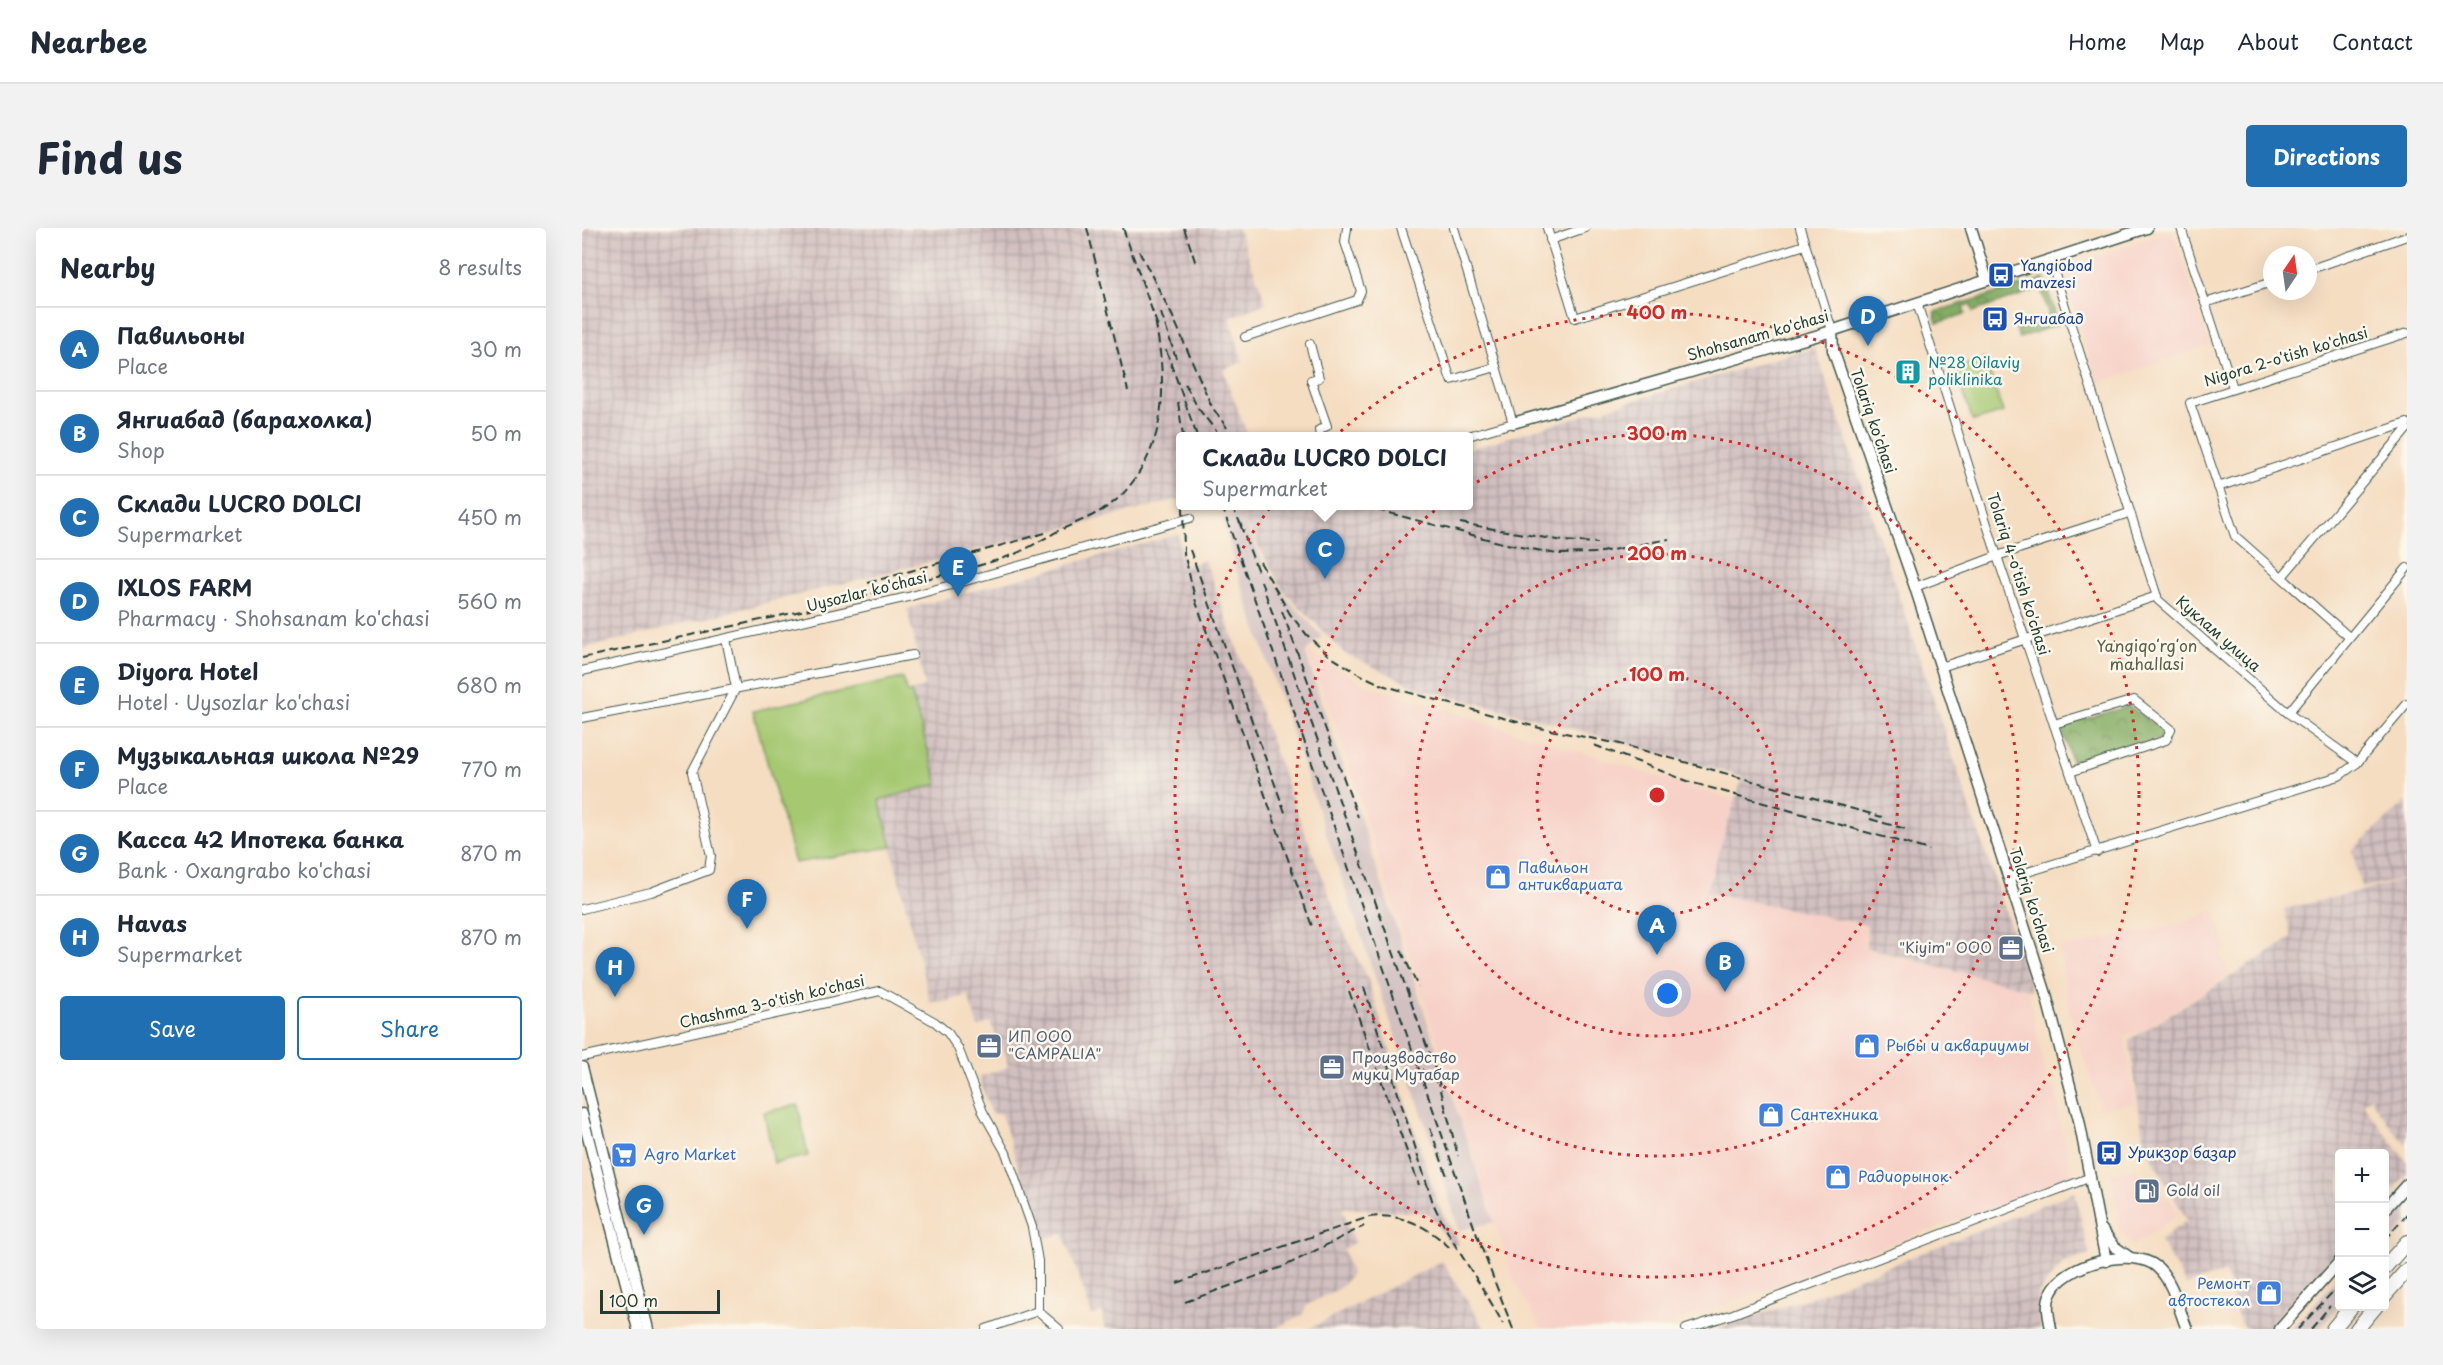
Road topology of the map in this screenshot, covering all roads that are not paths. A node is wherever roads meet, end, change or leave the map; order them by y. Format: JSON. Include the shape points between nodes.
{"nodes":[{"id":1,"x":1347,"y":228,"type":"edge"},
{"id":2,"x":1401,"y":228,"type":"edge"},
{"id":3,"x":1454,"y":228,"type":"edge"},
{"id":4,"x":1546,"y":228,"type":"edge"},
{"id":5,"x":1585,"y":228,"type":"edge"},
{"id":6,"x":1800,"y":228,"type":"edge"},
{"id":7,"x":1971,"y":228,"type":"edge"},
{"id":8,"x":2147,"y":228,"type":"edge"},
{"id":9,"x":2181,"y":228,"type":"edge"},
{"id":10,"x":2407,"y":236,"type":"edge"},
{"id":11,"x":1550,"y":240,"type":"junction"},
{"id":12,"x":1805,"y":245,"type":"junction"},
{"id":13,"x":2050,"y":259,"type":"junction"},
{"id":14,"x":2317,"y":267,"type":"edge"},
{"id":15,"x":1987,"y":280,"type":"junction"},
{"id":16,"x":2263,"y":285,"type":"edge"},
{"id":17,"x":1917,"y":303,"type":"junction"},
{"id":18,"x":2205,"y":303,"type":"junction"},
{"id":19,"x":1832,"y":330,"type":"junction"},
{"id":20,"x":2407,"y":333,"type":"edge"},
{"id":21,"x":1245,"y":337,"type":"dead end"},
{"id":22,"x":1310,"y":344,"type":"dead end"},
{"id":23,"x":1496,"y":367,"type":"junction"},
{"id":24,"x":2233,"y":388,"type":"junction"},
{"id":25,"x":1513,"y":423,"type":"junction"},
{"id":26,"x":2407,"y":423,"type":"edge"},
{"id":27,"x":2407,"y":429,"type":"edge"},
{"id":28,"x":1319,"y":432,"type":"edge"},
{"id":29,"x":1473,"y":435,"type":"edge"},
{"id":30,"x":2218,"y":487,"type":"junction"},
{"id":31,"x":2129,"y":513,"type":"junction"},
{"id":32,"x":1190,"y":518,"type":"dead end"},
{"id":33,"x":1997,"y":556,"type":"junction"},
{"id":34,"x":2407,"y":568,"type":"edge"},
{"id":35,"x":2282,"y":577,"type":"junction"},
{"id":36,"x":1915,"y":587,"type":"junction"},
{"id":37,"x":2157,"y":596,"type":"junction"},
{"id":38,"x":2349,"y":637,"type":"junction"},
{"id":39,"x":726,"y":639,"type":"junction"},
{"id":40,"x":2025,"y":640,"type":"junction"},
{"id":41,"x":913,"y":655,"type":"dead end"},
{"id":42,"x":1941,"y":668,"type":"junction"},
{"id":43,"x":582,"y":671,"type":"edge"},
{"id":44,"x":736,"y":688,"type":"junction"},
{"id":45,"x":2407,"y":704,"type":"edge"},
{"id":46,"x":2288,"y":713,"type":"junction"},
{"id":47,"x":582,"y":718,"type":"edge"},
{"id":48,"x":2054,"y":724,"type":"junction"},
{"id":49,"x":2357,"y":763,"type":"junction"},
{"id":50,"x":2070,"y":772,"type":"junction"},
{"id":51,"x":2097,"y":852,"type":"junction"},
{"id":52,"x":2008,"y":878,"type":"junction"},
{"id":53,"x":582,"y":909,"type":"edge"},
{"id":54,"x":582,"y":1057,"type":"edge"},
{"id":55,"x":582,"y":1067,"type":"edge"},
{"id":56,"x":582,"y":1114,"type":"edge"},
{"id":57,"x":2091,"y":1178,"type":"junction"},
{"id":58,"x":2407,"y":1184,"type":"edge"},
{"id":59,"x":2389,"y":1205,"type":"edge"},
{"id":60,"x":2100,"y":1227,"type":"junction"},
{"id":61,"x":2407,"y":1242,"type":"edge"},
{"id":62,"x":2129,"y":1257,"type":"junction"},
{"id":63,"x":2106,"y":1260,"type":"junction"},
{"id":64,"x":2389,"y":1263,"type":"edge"},
{"id":65,"x":2335,"y":1267,"type":"edge"},
{"id":66,"x":2407,"y":1270,"type":"edge"},
{"id":67,"x":2389,"y":1291,"type":"edge"},
{"id":68,"x":1038,"y":1311,"type":"junction"},
{"id":69,"x":2348,"y":1311,"type":"edge"},
{"id":70,"x":2372,"y":1311,"type":"edge"},
{"id":71,"x":638,"y":1329,"type":"edge"},
{"id":72,"x":648,"y":1329,"type":"edge"},
{"id":73,"x":986,"y":1329,"type":"edge"},
{"id":74,"x":1059,"y":1329,"type":"edge"},
{"id":75,"x":1686,"y":1329,"type":"edge"},
{"id":76,"x":2051,"y":1329,"type":"edge"},
{"id":77,"x":2187,"y":1329,"type":"edge"},
{"id":78,"x":2280,"y":1329,"type":"edge"},
{"id":79,"x":2333,"y":1329,"type":"edge"},
{"id":80,"x":2357,"y":1329,"type":"edge"}],
"edges":[{"from":1,"to":21,"type":"street","via":[[1345,242],[1362,291],[1357,300]]},
{"from":2,"to":23,"type":"street","via":[[1451,380]]},
{"from":3,"to":23,"type":"street"},
{"from":4,"to":11,"type":"street"},
{"from":5,"to":11,"type":"street"},
{"from":6,"to":12,"type":"street","name":"Tolariq ko'chasi"},
{"from":7,"to":15,"type":"street"},
{"from":8,"to":13,"type":"street","name":"Shohsanam ko'chasi"},
{"from":9,"to":18,"type":"street"},
{"from":10,"to":14,"type":"street"},
{"from":11,"to":12,"type":"street","via":[[1575,318]]},
{"from":12,"to":19,"type":"street","name":"Tolariq ko'chasi"},
{"from":13,"to":15,"type":"street","name":"Shohsanam ko'chasi"},
{"from":13,"to":31,"type":"street"},
{"from":15,"to":17,"type":"street","name":"Shohsanam ko'chasi"},
{"from":16,"to":18,"type":"street"},
{"from":17,"to":19,"type":"street","name":"Shohsanam ko'chasi"},
{"from":17,"to":33,"type":"street","name":"Tolariq 4-o'tish ko'chasi"},
{"from":18,"to":24,"type":"street"},
{"from":19,"to":25,"type":"street","name":"Shohsanam ko'chasi"},
{"from":19,"to":36,"type":"street","name":"Tolariq ko'chasi","via":[[1833,350]]},
{"from":20,"to":24,"type":"street","name":"Nigora 2-o'tish ko'chasi"},
{"from":22,"to":28,"type":"street","via":[[1319,378],[1311,380],[1327,426]]},
{"from":23,"to":25,"type":"street"},
{"from":24,"to":30,"type":"street","name":"Nigora 2-o'tish ko'chasi","via":[[2190,403]]},
{"from":25,"to":29,"type":"street"},
{"from":26,"to":30,"type":"street"},
{"from":27,"to":35,"type":"street"},
{"from":30,"to":35,"type":"street","name":"Nigora 2-o'tish ko'chasi","via":[[2235,536]]},
{"from":31,"to":33,"type":"street"},
{"from":31,"to":37,"type":"street"},
{"from":32,"to":39,"type":"street","name":"Uysozlar ko'chasi","via":[[908,597]]},
{"from":33,"to":36,"type":"street"},
{"from":33,"to":40,"type":"street","name":"Tolariq 4-o'tish ko'chasi"},
{"from":34,"to":38,"type":"street"},
{"from":35,"to":38,"type":"street","name":"Nigora 2-o'tish ko'chasi"},
{"from":36,"to":42,"type":"street","name":"Tolariq ko'chasi"},
{"from":37,"to":40,"type":"street","name":"Куклам улица"},
{"from":37,"to":46,"type":"street","name":"Куклам улица"},
{"from":38,"to":46,"type":"street"},
{"from":39,"to":43,"type":"street","name":"Uysozlar ko'chasi"},
{"from":39,"to":44,"type":"street"},
{"from":40,"to":42,"type":"street","name":"Куклам улица"},
{"from":40,"to":48,"type":"street","name":"Tolariq 4-o'tish ko'chasi"},
{"from":41,"to":44,"type":"street"},
{"from":42,"to":52,"type":"street","name":"Tolariq ko'chasi"},
{"from":44,"to":47,"type":"street"},
{"from":44,"to":53,"type":"street","via":[[692,772],[711,856],[709,870],[651,891]]},
{"from":45,"to":49,"type":"street"},
{"from":46,"to":49,"type":"street","name":"Куклам улица"},
{"from":48,"to":50,"type":"street","name":"Tolariq 4-o'tish ko'chasi"},
{"from":48,"to":50,"type":"street","via":[[2134,700],[2171,729],[2166,740]]},
{"from":49,"to":51,"type":"street","via":[[2339,776]]},
{"from":50,"to":51,"type":"street","name":"Tolariq 4-o'tish ko'chasi"},
{"from":51,"to":52,"type":"street"},
{"from":52,"to":57,"type":"street","name":"Tolariq ko'chasi","via":[[2045,991]]},
{"from":54,"to":68,"type":"street","name":"Chashma 3-o'tish ko'chasi","via":[[880,991],[935,1022],[958,1048],[983,1112],[1006,1153],[1032,1227],[1038,1261]]},
{"from":55,"to":72,"type":"street"},
{"from":56,"to":71,"type":"street"},
{"from":57,"to":60,"type":"street","name":"Tolariq ko'chasi"},
{"from":57,"to":75,"type":"street"},
{"from":58,"to":59,"type":"street"},
{"from":60,"to":62,"type":"street"},
{"from":60,"to":63,"type":"street","name":"Tolariq ko'chasi"},
{"from":61,"to":64,"type":"highway"},
{"from":62,"to":63,"type":"street"},
{"from":62,"to":77,"type":"street","via":[[2146,1260],[2160,1270]]},
{"from":63,"to":76,"type":"street","via":[[2069,1273],[2053,1289],[2048,1304]]},
{"from":65,"to":78,"type":"street"},
{"from":66,"to":67,"type":"highway"},
{"from":68,"to":73,"type":"street"},
{"from":68,"to":74,"type":"street"},
{"from":69,"to":79,"type":"highway"},
{"from":70,"to":80,"type":"highway"}]}
